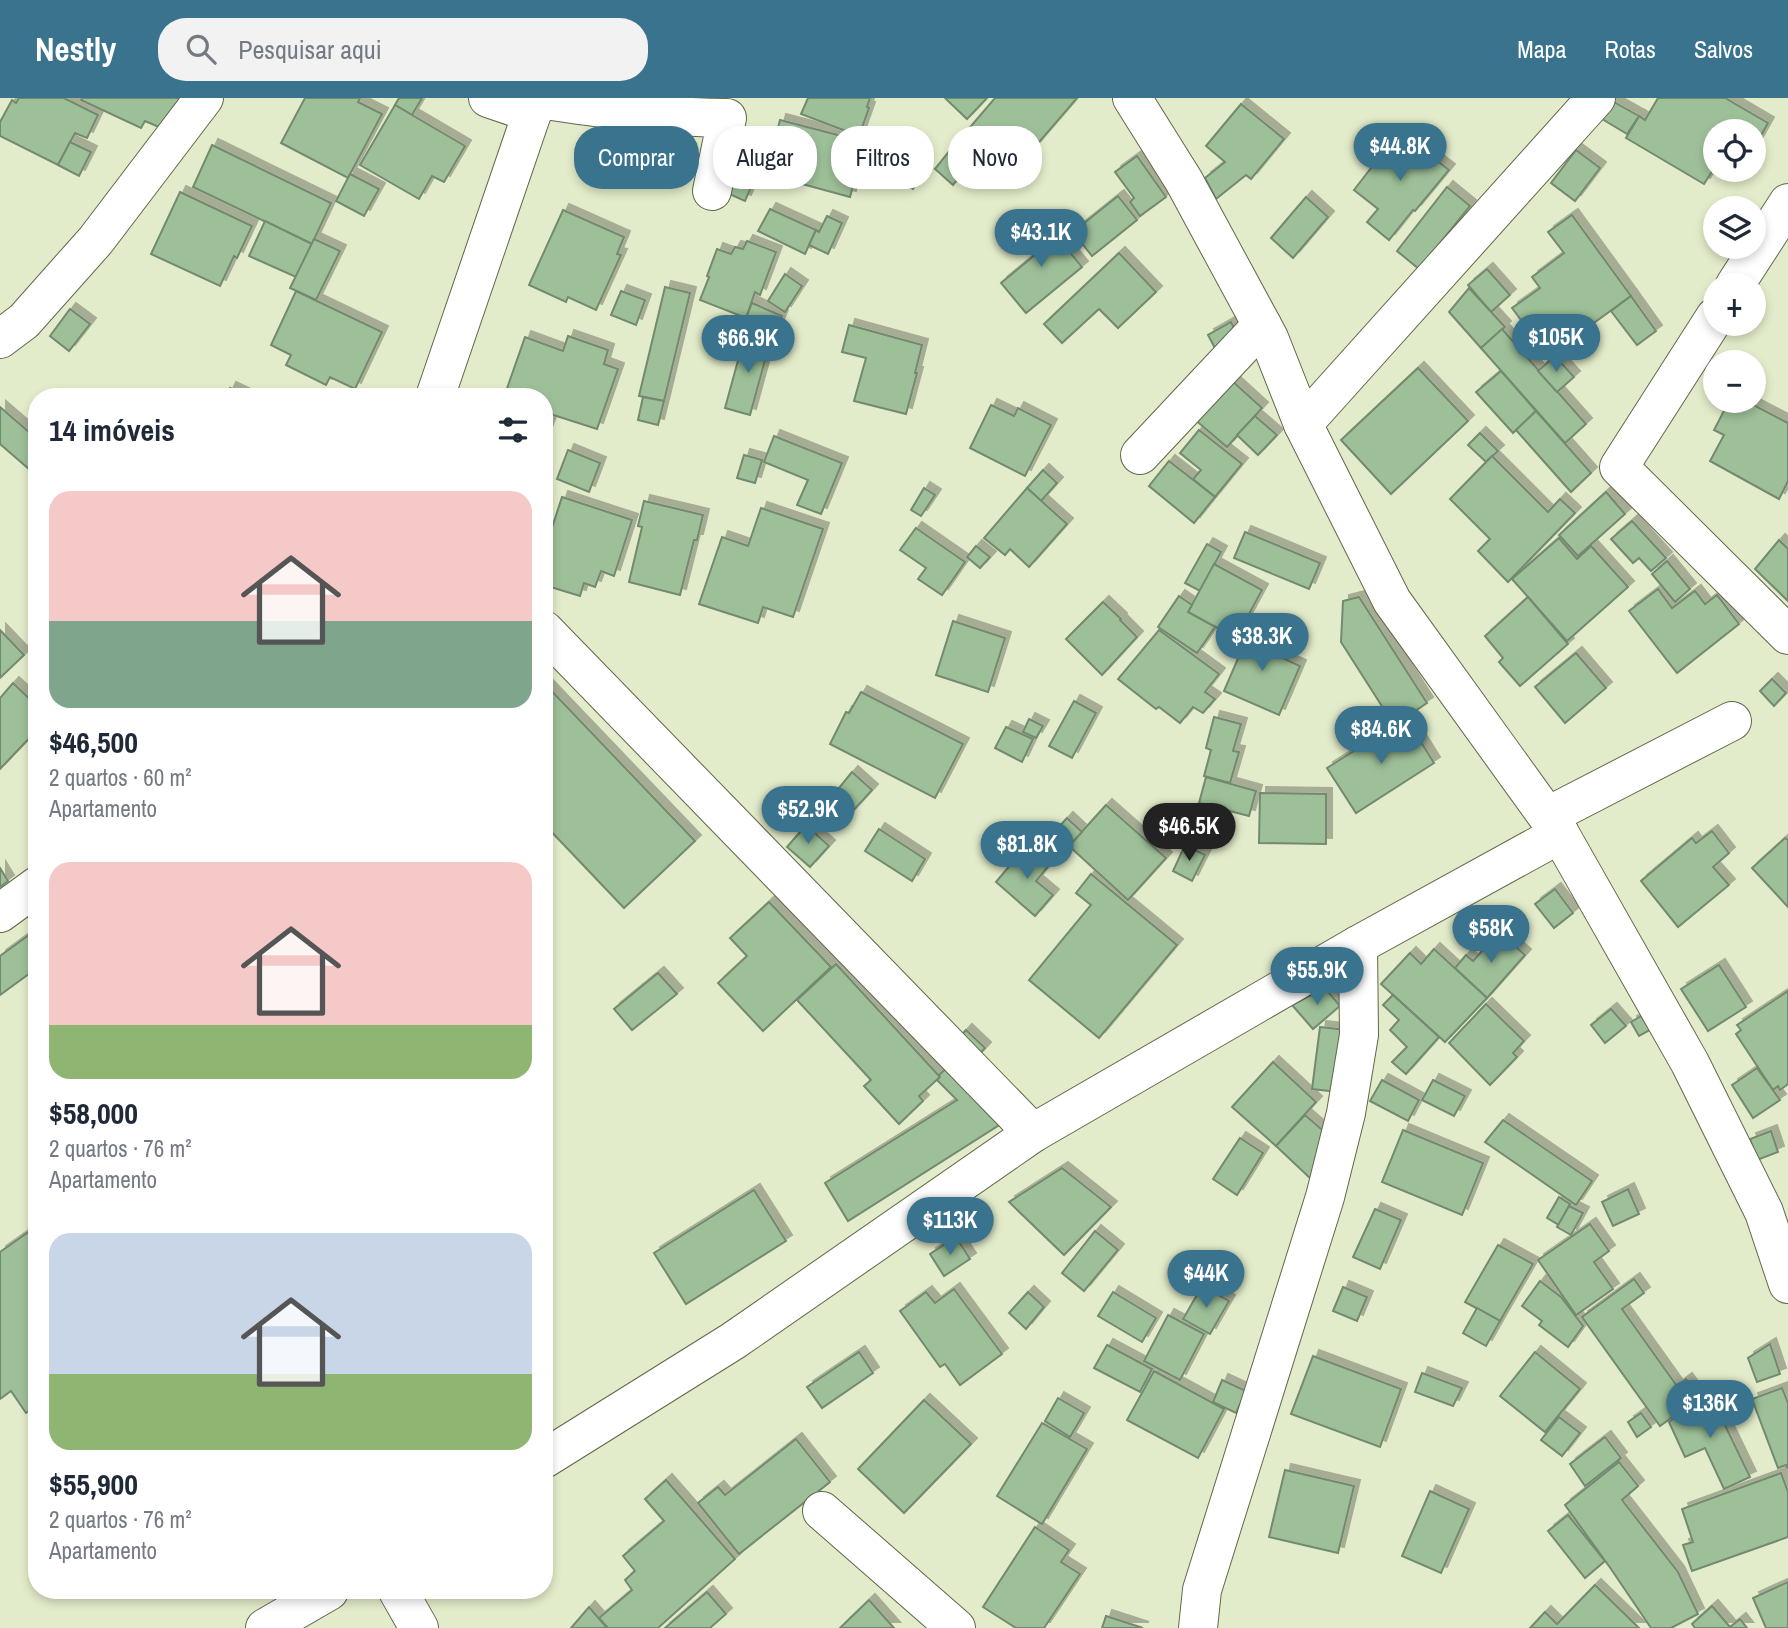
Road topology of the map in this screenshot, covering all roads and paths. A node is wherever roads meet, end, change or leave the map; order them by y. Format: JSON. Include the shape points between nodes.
{"nodes":[{"id":1,"x":204,"y":98,"type":"edge"},
{"id":2,"x":488,"y":98,"type":"edge"},
{"id":3,"x":1132,"y":98,"type":"edge"},
{"id":4,"x":1596,"y":98,"type":"edge"},
{"id":5,"x":537,"y":103,"type":"edge"},
{"id":6,"x":712,"y":191,"type":"dead end"},
{"id":7,"x":1788,"y":203,"type":"edge"},
{"id":8,"x":1743,"y":273,"type":"edge"},
{"id":9,"x":1262,"y":324,"type":"junction"},
{"id":10,"x":1703,"y":336,"type":"edge"},
{"id":11,"x":0,"y":339,"type":"edge"},
{"id":12,"x":438,"y":388,"type":"edge"},
{"id":13,"x":1303,"y":424,"type":"junction"},
{"id":14,"x":1140,"y":455,"type":"dead end"},
{"id":15,"x":1788,"y":635,"type":"edge"},
{"id":16,"x":553,"y":639,"type":"edge"},
{"id":17,"x":1732,"y":721,"type":"dead end"},
{"id":18,"x":1554,"y":825,"type":"junction"},
{"id":19,"x":28,"y":893,"type":"edge"},
{"id":20,"x":0,"y":914,"type":"edge"},
{"id":21,"x":1358,"y":945,"type":"junction"},
{"id":22,"x":1034,"y":1133,"type":"junction"},
{"id":23,"x":1788,"y":1284,"type":"edge"},
{"id":24,"x":553,"y":1452,"type":"edge"},
{"id":25,"x":822,"y":1511,"type":"dead end"},
{"id":26,"x":315,"y":1599,"type":"edge"},
{"id":27,"x":403,"y":1599,"type":"edge"},
{"id":28,"x":265,"y":1628,"type":"edge"},
{"id":29,"x":419,"y":1628,"type":"edge"},
{"id":30,"x":956,"y":1628,"type":"edge"},
{"id":31,"x":1198,"y":1628,"type":"edge"}],
"edges":[{"from":1,"to":11,"type":"street","via":[[96,240],[24,321]]},
{"from":2,"to":5,"type":"street"},
{"from":3,"to":9,"type":"street","via":[[1184,181]]},
{"from":4,"to":13,"type":"street"},
{"from":5,"to":6,"type":"street","via":[[727,118]]},
{"from":5,"to":12,"type":"street"},
{"from":7,"to":8,"type":"street"},
{"from":9,"to":13,"type":"street"},
{"from":9,"to":14,"type":"street"},
{"from":10,"to":15,"type":"street","via":[[1619,467]]},
{"from":13,"to":18,"type":"street","via":[[1392,601]]},
{"from":16,"to":22,"type":"street"},
{"from":17,"to":18,"type":"street"},
{"from":18,"to":21,"type":"street"},
{"from":18,"to":23,"type":"street","via":[[1690,1062],[1764,1212]]},
{"from":19,"to":20,"type":"street"},
{"from":21,"to":22,"type":"street"},
{"from":21,"to":31,"type":"street","via":[[1359,1035],[1346,1113],[1325,1197],[1202,1590]]},
{"from":22,"to":24,"type":"street","via":[[733,1341]]},
{"from":25,"to":30,"type":"street"},
{"from":26,"to":28,"type":"street"},
{"from":27,"to":29,"type":"street"}]}
